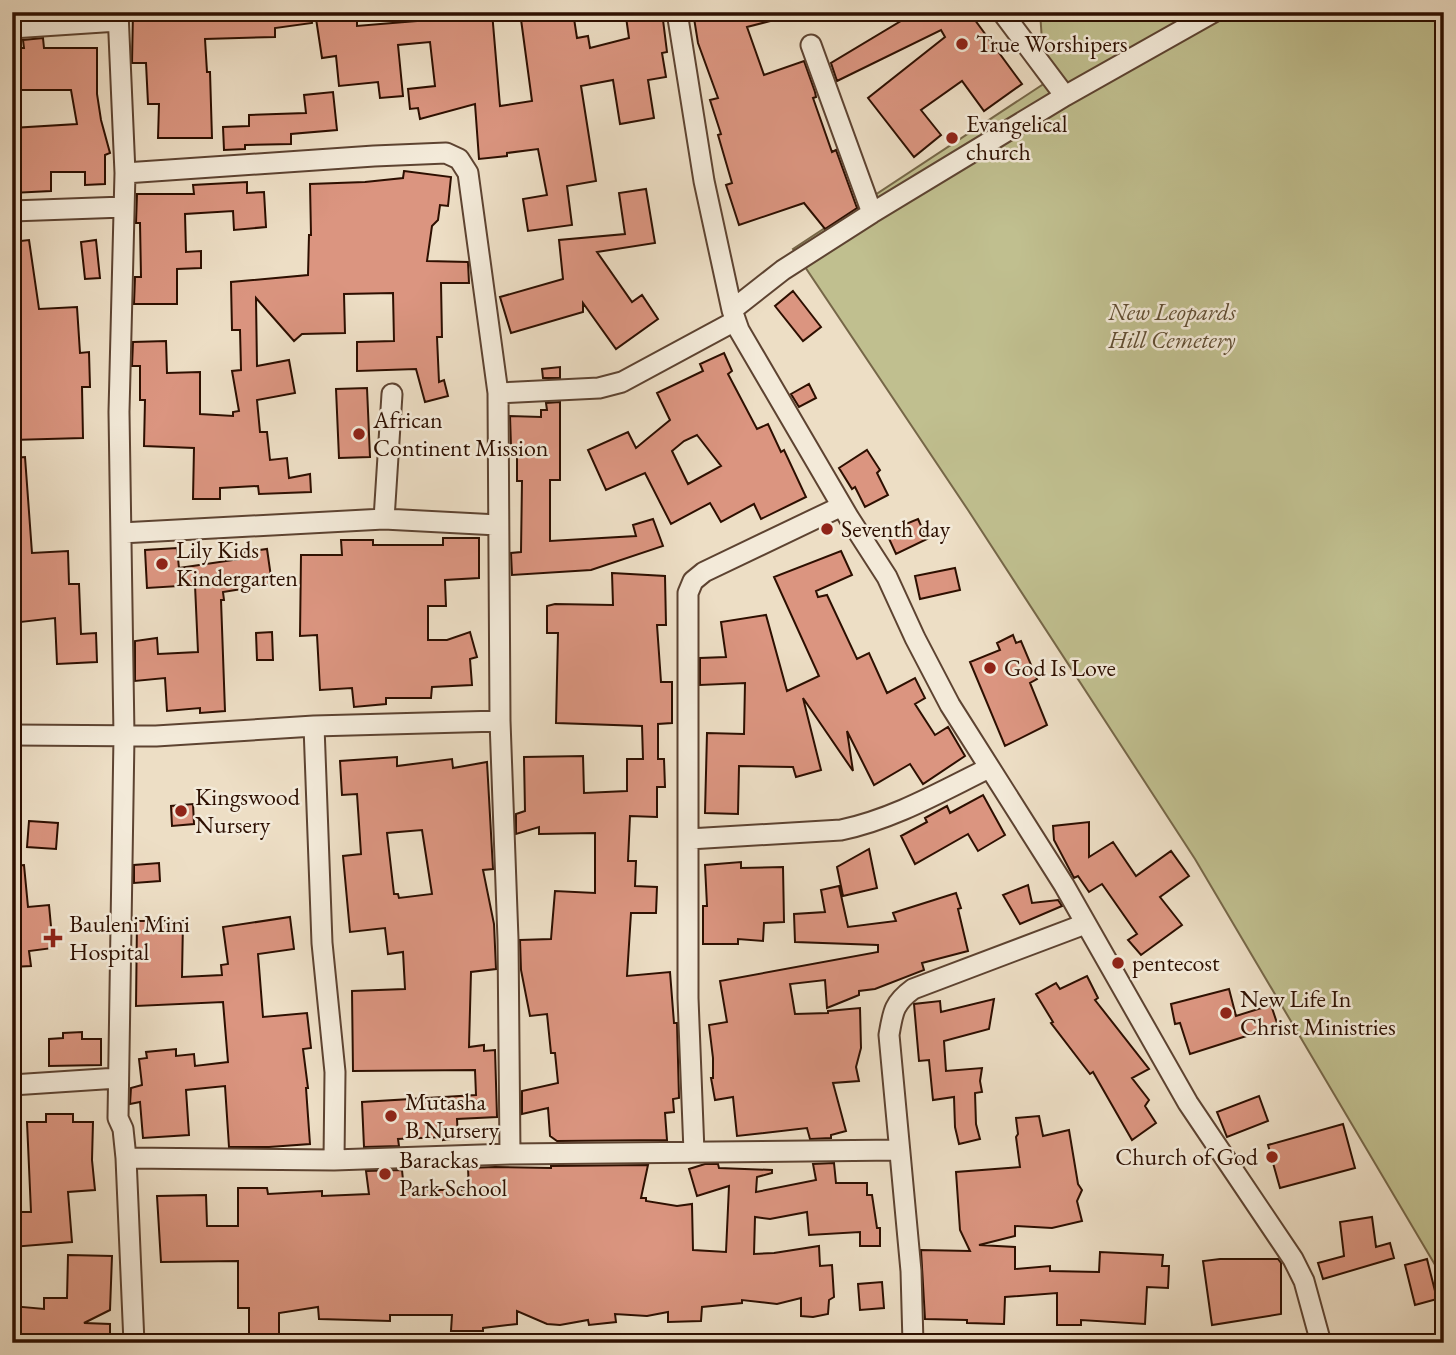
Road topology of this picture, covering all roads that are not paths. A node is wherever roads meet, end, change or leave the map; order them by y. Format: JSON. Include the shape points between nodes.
{"nodes":[{"id":1,"x":677,"y":12,"type":"edge"},
{"id":2,"x":1002,"y":12,"type":"edge"},
{"id":3,"x":1214,"y":12,"type":"edge"},
{"id":4,"x":118,"y":17,"type":"edge"},
{"id":5,"x":12,"y":28,"type":"edge"},
{"id":6,"x":811,"y":45,"type":"dead end"},
{"id":7,"x":1065,"y":96,"type":"junction"},
{"id":8,"x":125,"y":173,"type":"junction"},
{"id":9,"x":124,"y":207,"type":"junction"},
{"id":10,"x":12,"y":211,"type":"edge"},
{"id":11,"x":872,"y":213,"type":"junction"},
{"id":12,"x":733,"y":316,"type":"junction"},
{"id":13,"x":498,"y":393,"type":"junction"},
{"id":14,"x":392,"y":394,"type":"dead end"},
{"id":15,"x":842,"y":506,"type":"junction"},
{"id":16,"x":384,"y":519,"type":"junction"},
{"id":17,"x":498,"y":525,"type":"junction"},
{"id":18,"x":121,"y":533,"type":"junction"},
{"id":19,"x":500,"y":721,"type":"junction"},
{"id":20,"x":314,"y":726,"type":"junction"},
{"id":21,"x":12,"y":736,"type":"edge"},
{"id":22,"x":124,"y":736,"type":"junction"},
{"id":23,"x":989,"y":768,"type":"junction"},
{"id":24,"x":690,"y":839,"type":"junction"},
{"id":25,"x":1085,"y":923,"type":"junction"},
{"id":26,"x":118,"y":1078,"type":"junction"},
{"id":27,"x":12,"y":1085,"type":"edge"},
{"id":28,"x":899,"y":1150,"type":"junction"},
{"id":29,"x":694,"y":1152,"type":"junction"},
{"id":30,"x":510,"y":1154,"type":"junction"},
{"id":31,"x":126,"y":1158,"type":"junction"},
{"id":32,"x":334,"y":1160,"type":"junction"},
{"id":33,"x":134,"y":1343,"type":"edge"},
{"id":34,"x":913,"y":1343,"type":"edge"},
{"id":35,"x":1321,"y":1343,"type":"edge"}],
"edges":[{"from":1,"to":12,"type":"street","via":[[702,169]]},
{"from":2,"to":7,"type":"street"},
{"from":3,"to":7,"type":"street"},
{"from":4,"to":5,"type":"street"},
{"from":4,"to":8,"type":"street"},
{"from":6,"to":11,"type":"street"},
{"from":7,"to":11,"type":"street"},
{"from":8,"to":9,"type":"street"},
{"from":8,"to":13,"type":"street","via":[[398,155],[446,153],[459,159],[471,183]]},
{"from":9,"to":10,"type":"street"},
{"from":9,"to":18,"type":"street","via":[[118,412]]},
{"from":11,"to":12,"type":"street","via":[[783,270]]},
{"from":12,"to":13,"type":"street","via":[[622,382],[599,388]]},
{"from":12,"to":15,"type":"street","via":[[750,353]]},
{"from":13,"to":17,"type":"street"},
{"from":14,"to":16,"type":"street"},
{"from":15,"to":23,"type":"street","via":[[887,578],[950,705]]},
{"from":15,"to":24,"type":"street","via":[[693,581],[688,593]]},
{"from":16,"to":17,"type":"street"},
{"from":16,"to":18,"type":"street"},
{"from":17,"to":19,"type":"street"},
{"from":18,"to":22,"type":"street"},
{"from":19,"to":20,"type":"street"},
{"from":19,"to":30,"type":"street"},
{"from":20,"to":22,"type":"street"},
{"from":20,"to":32,"type":"street","via":[[322,943],[335,1072]]},
{"from":21,"to":22,"type":"street"},
{"from":22,"to":26,"type":"street"},
{"from":23,"to":24,"type":"street","via":[[876,822],[855,827]]},
{"from":23,"to":25,"type":"street"},
{"from":24,"to":29,"type":"street","via":[[688,998]]},
{"from":25,"to":28,"type":"street","via":[[913,989],[899,999],[889,1035]]},
{"from":25,"to":35,"type":"street","via":[[1188,1103],[1293,1259]]},
{"from":26,"to":27,"type":"street"},
{"from":26,"to":31,"type":"street","via":[[118,1118]]},
{"from":28,"to":29,"type":"street"},
{"from":28,"to":34,"type":"street"},
{"from":29,"to":30,"type":"street"},
{"from":30,"to":32,"type":"street"},
{"from":31,"to":32,"type":"street"},
{"from":31,"to":33,"type":"street"}]}
